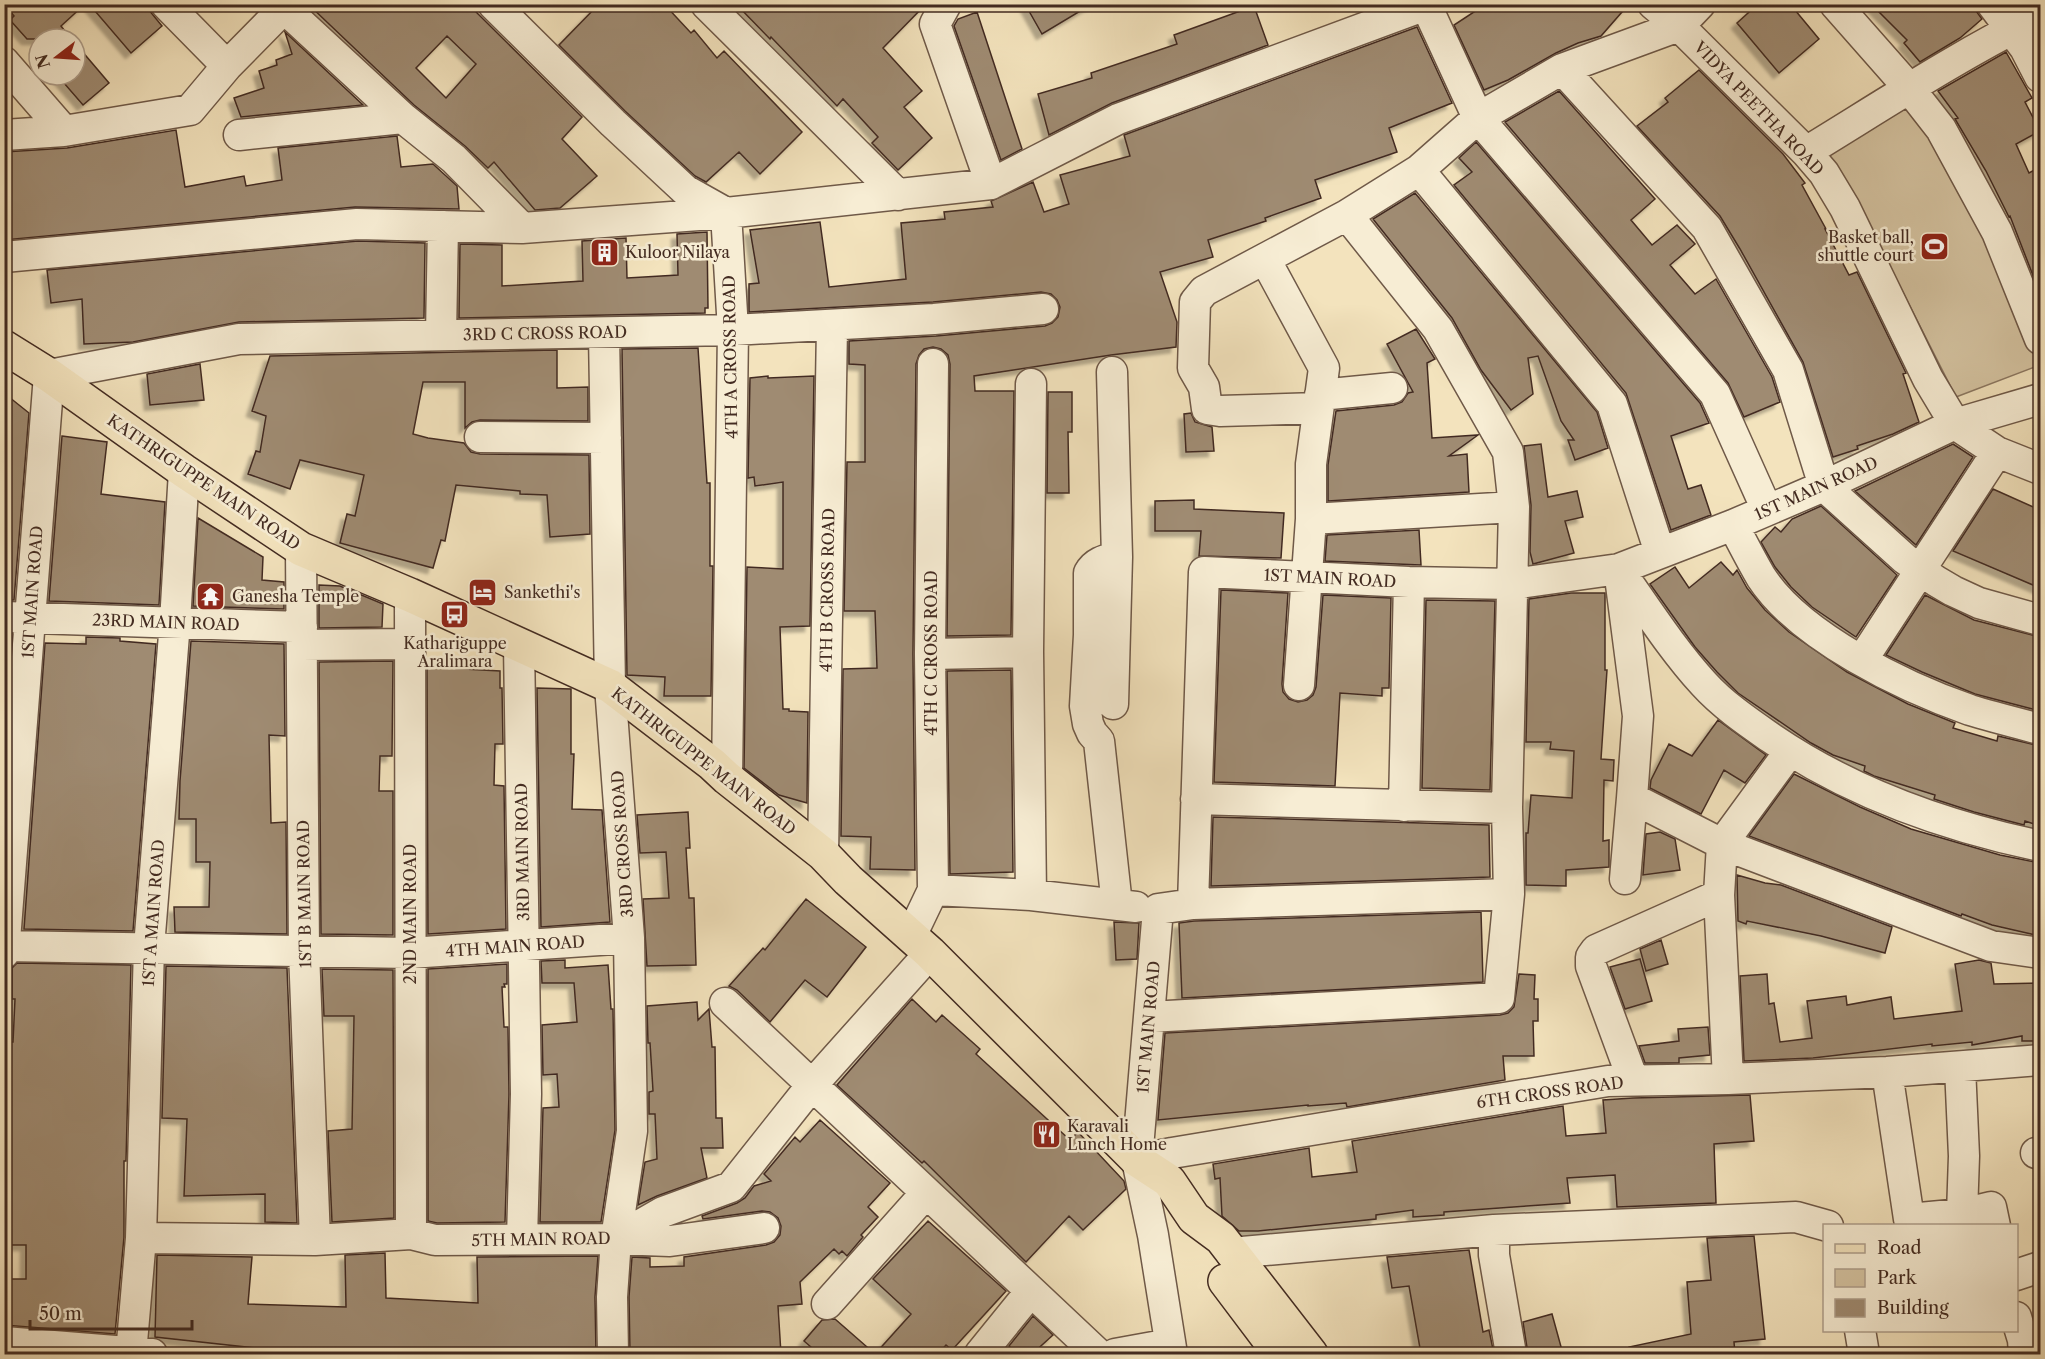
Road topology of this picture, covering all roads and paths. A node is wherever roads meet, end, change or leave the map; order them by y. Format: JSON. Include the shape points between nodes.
{"nodes":[{"id":1,"x":166,"y":4,"type":"edge"},
{"id":2,"x":493,"y":4,"type":"edge"},
{"id":3,"x":705,"y":4,"type":"edge"},
{"id":4,"x":946,"y":4,"type":"edge"},
{"id":5,"x":1653,"y":4,"type":"edge"},
{"id":6,"x":1700,"y":4,"type":"edge"},
{"id":7,"x":1835,"y":4,"type":"edge"},
{"id":8,"x":1992,"y":4,"type":"edge"},
{"id":9,"x":286,"y":6,"type":"edge"},
{"id":10,"x":2040,"y":15,"type":"edge"},
{"id":11,"x":1679,"y":26,"type":"junction"},
{"id":12,"x":2011,"y":29,"type":"junction"},
{"id":13,"x":4,"y":62,"type":"edge"},
{"id":14,"x":227,"y":66,"type":"junction"},
{"id":15,"x":1562,"y":69,"type":"junction"},
{"id":16,"x":2040,"y":77,"type":"edge"},
{"id":17,"x":1910,"y":88,"type":"junction"},
{"id":18,"x":403,"y":118,"type":"junction"},
{"id":19,"x":1478,"y":118,"type":"junction"},
{"id":20,"x":64,"y":131,"type":"junction"},
{"id":21,"x":4,"y":135,"type":"edge"},
{"id":22,"x":239,"y":135,"type":"dead end"},
{"id":23,"x":1806,"y":152,"type":"junction"},
{"id":24,"x":1419,"y":170,"type":"junction"},
{"id":25,"x":991,"y":184,"type":"junction"},
{"id":26,"x":898,"y":195,"type":"junction"},
{"id":27,"x":726,"y":213,"type":"junction"},
{"id":28,"x":1347,"y":215,"type":"junction"},
{"id":29,"x":443,"y":226,"type":"junction"},
{"id":30,"x":522,"y":228,"type":"junction"},
{"id":31,"x":4,"y":257,"type":"edge"},
{"id":32,"x":1265,"y":259,"type":"junction"},
{"id":33,"x":1043,"y":309,"type":"dead end"},
{"id":34,"x":831,"y":326,"type":"junction"},
{"id":35,"x":733,"y":330,"type":"junction"},
{"id":36,"x":604,"y":333,"type":"junction"},
{"id":37,"x":441,"y":335,"type":"junction"},
{"id":38,"x":2040,"y":339,"type":"edge"},
{"id":39,"x":5,"y":348,"type":"edge"},
{"id":40,"x":933,"y":364,"type":"dead end"},
{"id":41,"x":1112,"y":372,"type":"dead end"},
{"id":42,"x":49,"y":375,"type":"junction"},
{"id":43,"x":1031,"y":384,"type":"dead end"},
{"id":44,"x":1392,"y":388,"type":"dead end"},
{"id":45,"x":2040,"y":399,"type":"edge"},
{"id":46,"x":1319,"y":402,"type":"junction"},
{"id":47,"x":1955,"y":424,"type":"junction"},
{"id":48,"x":480,"y":437,"type":"dead end"},
{"id":49,"x":606,"y":438,"type":"junction"},
{"id":50,"x":1997,"y":452,"type":"junction"},
{"id":51,"x":2040,"y":469,"type":"edge"},
{"id":52,"x":184,"y":471,"type":"junction"},
{"id":53,"x":1824,"y":486,"type":"junction"},
{"id":54,"x":1514,"y":507,"type":"junction"},
{"id":55,"x":1767,"y":510,"type":"junction"},
{"id":56,"x":1311,"y":519,"type":"junction"},
{"id":57,"x":1733,"y":525,"type":"junction"},
{"id":58,"x":301,"y":549,"type":"junction"},
{"id":59,"x":1660,"y":553,"type":"junction"},
{"id":60,"x":1117,"y":557,"type":"junction"},
{"id":61,"x":1619,"y":569,"type":"junction"},
{"id":62,"x":1919,"y":572,"type":"junction"},
{"id":63,"x":1307,"y":577,"type":"junction"},
{"id":64,"x":1409,"y":582,"type":"junction"},
{"id":65,"x":1513,"y":584,"type":"junction"},
{"id":66,"x":410,"y":595,"type":"junction"},
{"id":67,"x":17,"y":618,"type":"edge"},
{"id":68,"x":2040,"y":620,"type":"edge"},
{"id":69,"x":175,"y":622,"type":"junction"},
{"id":70,"x":302,"y":636,"type":"junction"},
{"id":71,"x":410,"y":644,"type":"junction"},
{"id":72,"x":519,"y":645,"type":"junction"},
{"id":73,"x":1028,"y":652,"type":"junction"},
{"id":74,"x":930,"y":654,"type":"junction"},
{"id":75,"x":1866,"y":654,"type":"dead end"},
{"id":76,"x":1299,"y":685,"type":"dead end"},
{"id":77,"x":610,"y":686,"type":"junction"},
{"id":78,"x":1113,"y":704,"type":"dead end"},
{"id":79,"x":2040,"y":729,"type":"edge"},
{"id":80,"x":1790,"y":751,"type":"junction"},
{"id":81,"x":727,"y":778,"type":"junction"},
{"id":82,"x":1632,"y":798,"type":"junction"},
{"id":83,"x":1196,"y":799,"type":"junction"},
{"id":84,"x":1404,"y":806,"type":"junction"},
{"id":85,"x":1507,"y":808,"type":"junction"},
{"id":86,"x":1722,"y":844,"type":"junction"},
{"id":87,"x":2040,"y":846,"type":"edge"},
{"id":88,"x":823,"y":854,"type":"junction"},
{"id":89,"x":1625,"y":879,"type":"dead end"},
{"id":90,"x":933,"y":890,"type":"junction"},
{"id":91,"x":1509,"y":894,"type":"junction"},
{"id":92,"x":1031,"y":895,"type":"junction"},
{"id":93,"x":1719,"y":895,"type":"junction"},
{"id":94,"x":1118,"y":904,"type":"junction"},
{"id":95,"x":1193,"y":904,"type":"junction"},
{"id":96,"x":1158,"y":909,"type":"junction"},
{"id":97,"x":629,"y":938,"type":"junction"},
{"id":98,"x":921,"y":944,"type":"junction"},
{"id":99,"x":5,"y":946,"type":"edge"},
{"id":100,"x":523,"y":946,"type":"junction"},
{"id":101,"x":149,"y":947,"type":"junction"},
{"id":102,"x":304,"y":951,"type":"junction"},
{"id":103,"x":4,"y":953,"type":"edge"},
{"id":104,"x":410,"y":953,"type":"junction"},
{"id":105,"x":2040,"y":953,"type":"edge"},
{"id":106,"x":725,"y":1003,"type":"dead end"},
{"id":107,"x":1149,"y":1017,"type":"junction"},
{"id":108,"x":2040,"y":1060,"type":"edge"},
{"id":109,"x":1960,"y":1067,"type":"junction"},
{"id":110,"x":1887,"y":1072,"type":"junction"},
{"id":111,"x":1728,"y":1079,"type":"junction"},
{"id":112,"x":1634,"y":1080,"type":"junction"},
{"id":113,"x":812,"y":1085,"type":"junction"},
{"id":114,"x":1137,"y":1160,"type":"junction"},
{"id":115,"x":926,"y":1193,"type":"junction"},
{"id":116,"x":1962,"y":1214,"type":"junction"},
{"id":117,"x":1194,"y":1218,"type":"junction"},
{"id":118,"x":1898,"y":1222,"type":"edge"},
{"id":119,"x":1995,"y":1224,"type":"edge"},
{"id":120,"x":1823,"y":1225,"type":"edge"},
{"id":121,"x":764,"y":1228,"type":"dead end"},
{"id":122,"x":1494,"y":1230,"type":"junction"},
{"id":123,"x":411,"y":1234,"type":"junction"},
{"id":124,"x":141,"y":1238,"type":"junction"},
{"id":125,"x":315,"y":1239,"type":"junction"},
{"id":126,"x":522,"y":1239,"type":"junction"},
{"id":127,"x":616,"y":1239,"type":"junction"},
{"id":128,"x":1231,"y":1253,"type":"junction"},
{"id":129,"x":2040,"y":1267,"type":"edge"},
{"id":130,"x":2018,"y":1274,"type":"edge"},
{"id":131,"x":1031,"y":1291,"type":"junction"},
{"id":132,"x":827,"y":1304,"type":"dead end"},
{"id":133,"x":2018,"y":1324,"type":"edge"},
{"id":134,"x":1860,"y":1332,"type":"edge"},
{"id":135,"x":4,"y":1342,"type":"edge"},
{"id":136,"x":1171,"y":1349,"type":"edge"},
{"id":137,"x":138,"y":1354,"type":"edge"},
{"id":138,"x":613,"y":1354,"type":"edge"},
{"id":139,"x":980,"y":1354,"type":"edge"},
{"id":140,"x":1098,"y":1354,"type":"edge"},
{"id":141,"x":1115,"y":1354,"type":"edge"},
{"id":142,"x":1280,"y":1354,"type":"edge"},
{"id":143,"x":1311,"y":1354,"type":"edge"},
{"id":144,"x":1511,"y":1354,"type":"edge"},
{"id":145,"x":1864,"y":1354,"type":"edge"},
{"id":146,"x":2024,"y":1354,"type":"edge"}],
"edges":[{"from":1,"to":14,"type":"street"},
{"from":2,"to":27,"type":"street","via":[[685,190]]},
{"from":3,"to":26,"type":"street"},
{"from":4,"to":25,"type":"street","via":[[935,24]]},
{"from":5,"to":11,"type":"street","name":"VIDYA PEETHA ROAD"},
{"from":6,"to":11,"type":"street"},
{"from":7,"to":17,"type":"street"},
{"from":8,"to":12,"type":"street"},
{"from":9,"to":14,"type":"street"},
{"from":9,"to":18,"type":"street"},
{"from":10,"to":12,"type":"street"},
{"from":11,"to":15,"type":"street"},
{"from":11,"to":23,"type":"street","name":"VIDYA PEETHA ROAD"},
{"from":12,"to":16,"type":"street"},
{"from":12,"to":17,"type":"street"},
{"from":13,"to":20,"type":"street"},
{"from":14,"to":20,"type":"street","via":[[190,110]]},
{"from":15,"to":19,"type":"street"},
{"from":15,"to":53,"type":"street","via":[[1707,228],[1788,370]]},
{"from":17,"to":23,"type":"street"},
{"from":17,"to":38,"type":"street","via":[[1941,129],[1996,232]]},
{"from":18,"to":22,"type":"street"},
{"from":18,"to":30,"type":"street","via":[[454,159]]},
{"from":19,"to":24,"type":"street"},
{"from":19,"to":25,"type":"street","via":[[1426,5],[1118,119]]},
{"from":19,"to":55,"type":"street","via":[[1715,394]]},
{"from":20,"to":21,"type":"street"},
{"from":23,"to":47,"type":"street","name":"VIDYA PEETHA ROAD","via":[[1845,208],[1928,379]]},
{"from":24,"to":28,"type":"street"},
{"from":24,"to":59,"type":"street","via":[[1612,404]]},
{"from":25,"to":26,"type":"street"},
{"from":26,"to":27,"type":"street"},
{"from":27,"to":30,"type":"street"},
{"from":27,"to":35,"type":"street","name":"4TH A CROSS ROAD"},
{"from":28,"to":32,"type":"street"},
{"from":28,"to":54,"type":"street","via":[[1438,329],[1508,452]]},
{"from":29,"to":30,"type":"street"},
{"from":29,"to":31,"type":"street","via":[[357,224]]},
{"from":29,"to":37,"type":"street"},
{"from":32,"to":46,"type":"street","via":[[1324,368]]},
{"from":32,"to":46,"type":"street","via":[[1204,291],[1196,302],[1193,368],[1204,387],[1207,409]]},
{"from":33,"to":34,"type":"street","name":"3RD C CROSS ROAD"},
{"from":34,"to":35,"type":"street","name":"3RD C CROSS ROAD"},
{"from":34,"to":88,"type":"street","name":"4TH B CROSS ROAD"},
{"from":35,"to":36,"type":"street","name":"3RD C CROSS ROAD"},
{"from":35,"to":81,"type":"street","name":"4TH A CROSS ROAD"},
{"from":36,"to":37,"type":"street","name":"3RD C CROSS ROAD"},
{"from":36,"to":49,"type":"street","name":"3RD CROSS ROAD"},
{"from":37,"to":42,"type":"street","name":"3RD C CROSS ROAD","via":[[239,339]]},
{"from":39,"to":42,"type":"main road","name":"KATHRIGUPPE MAIN ROAD"},
{"from":40,"to":74,"type":"street","name":"4TH C CROSS ROAD"},
{"from":41,"to":60,"type":"street"},
{"from":42,"to":52,"type":"main road","name":"KATHRIGUPPE MAIN ROAD"},
{"from":42,"to":67,"type":"street","name":"1ST MAIN ROAD"},
{"from":43,"to":73,"type":"street"},
{"from":44,"to":46,"type":"street"},
{"from":45,"to":47,"type":"street","name":"1ST MAIN ROAD"},
{"from":46,"to":56,"type":"street","via":[[1311,464]]},
{"from":47,"to":50,"type":"street","name":"VIDYA PEETHA ROAD"},
{"from":47,"to":53,"type":"street","name":"1ST MAIN ROAD"},
{"from":48,"to":49,"type":"street"},
{"from":49,"to":77,"type":"street","name":"3RD CROSS ROAD"},
{"from":50,"to":51,"type":"street","name":"VIDYA PEETHA ROAD"},
{"from":50,"to":62,"type":"street"},
{"from":52,"to":58,"type":"main road","name":"KATHRIGUPPE MAIN ROAD"},
{"from":52,"to":69,"type":"street","name":"1ST A MAIN ROAD"},
{"from":53,"to":55,"type":"street","name":"1ST MAIN ROAD"},
{"from":53,"to":62,"type":"street"},
{"from":54,"to":56,"type":"street"},
{"from":54,"to":65,"type":"street"},
{"from":55,"to":57,"type":"street","name":"1ST MAIN ROAD"},
{"from":56,"to":63,"type":"street"},
{"from":57,"to":59,"type":"street","name":"1ST MAIN ROAD"},
{"from":57,"to":79,"type":"street","via":[[1762,578],[1787,608],[1810,627],[1897,679],[1970,709]]},
{"from":58,"to":66,"type":"main road","name":"KATHRIGUPPE MAIN ROAD"},
{"from":58,"to":70,"type":"street","name":"1ST B MAIN ROAD"},
{"from":59,"to":61,"type":"street","name":"1ST MAIN ROAD"},
{"from":60,"to":78,"type":"street"},
{"from":60,"to":94,"type":"street","via":[[1099,562],[1089,573],[1085,706],[1088,724],[1099,741]]},
{"from":61,"to":65,"type":"street","name":"1ST MAIN ROAD"},
{"from":61,"to":80,"type":"street","via":[[1705,685],[1744,720]]},
{"from":61,"to":82,"type":"street","via":[[1638,716]]},
{"from":62,"to":68,"type":"street","via":[[1979,603]]},
{"from":62,"to":75,"type":"street"},
{"from":63,"to":64,"type":"street","name":"1ST MAIN ROAD"},
{"from":63,"to":76,"type":"street"},
{"from":63,"to":83,"type":"street","name":"1ST MAIN ROAD","via":[[1204,572]]},
{"from":64,"to":65,"type":"street","name":"1ST MAIN ROAD"},
{"from":64,"to":84,"type":"street"},
{"from":65,"to":85,"type":"street"},
{"from":66,"to":71,"type":"street","name":"2ND MAIN ROAD"},
{"from":66,"to":72,"type":"main road","name":"KATHRIGUPPE MAIN ROAD"},
{"from":67,"to":69,"type":"street","name":"23RD MAIN ROAD"},
{"from":67,"to":99,"type":"street","name":"1ST MAIN ROAD"},
{"from":69,"to":70,"type":"street","name":"23RD MAIN ROAD"},
{"from":69,"to":101,"type":"street","name":"1ST A MAIN ROAD"},
{"from":70,"to":71,"type":"street","name":"23RD MAIN ROAD"},
{"from":70,"to":102,"type":"street","name":"1ST B MAIN ROAD"},
{"from":71,"to":104,"type":"street","name":"2ND MAIN ROAD"},
{"from":72,"to":77,"type":"main road","name":"KATHRIGUPPE MAIN ROAD"},
{"from":72,"to":100,"type":"street","name":"3RD MAIN ROAD"},
{"from":73,"to":74,"type":"street"},
{"from":73,"to":92,"type":"street"},
{"from":74,"to":90,"type":"street","name":"4TH C CROSS ROAD"},
{"from":77,"to":81,"type":"main road","name":"KATHRIGUPPE MAIN ROAD"},
{"from":77,"to":97,"type":"street","name":"3RD CROSS ROAD"},
{"from":80,"to":86,"type":"street"},
{"from":80,"to":87,"type":"street","via":[[1837,779],[1885,800],[1986,835]]},
{"from":81,"to":88,"type":"main road","name":"KATHRIGUPPE MAIN ROAD"},
{"from":82,"to":86,"type":"street"},
{"from":82,"to":89,"type":"street"},
{"from":83,"to":84,"type":"street"},
{"from":83,"to":95,"type":"street","name":"1ST MAIN ROAD"},
{"from":84,"to":85,"type":"street"},
{"from":85,"to":91,"type":"street"},
{"from":86,"to":93,"type":"street"},
{"from":86,"to":105,"type":"street","via":[[1991,946]]},
{"from":88,"to":98,"type":"main road","name":"KATHRIGUPPE MAIN ROAD"},
{"from":90,"to":92,"type":"street"},
{"from":90,"to":98,"type":"street","name":"4TH C CROSS ROAD"},
{"from":91,"to":95,"type":"street"},
{"from":91,"to":107,"type":"street","via":[[1499,998]]},
{"from":92,"to":94,"type":"street"},
{"from":93,"to":111,"type":"street"},
{"from":93,"to":112,"type":"street","via":[[1596,950],[1591,957]]},
{"from":94,"to":96,"type":"street"},
{"from":95,"to":96,"type":"street"},
{"from":96,"to":107,"type":"street","name":"1ST MAIN ROAD"},
{"from":97,"to":100,"type":"street","name":"4TH MAIN ROAD"},
{"from":97,"to":127,"type":"street","name":"3RD CROSS ROAD","via":[[632,1131]]},
{"from":98,"to":113,"type":"street","name":"5TH MAIN ROAD"},
{"from":98,"to":114,"type":"main road","name":"KATHRIGUPPE MAIN ROAD"},
{"from":99,"to":101,"type":"street","name":"4TH MAIN ROAD"},
{"from":99,"to":103,"type":"street","name":"1ST MAIN ROAD"},
{"from":100,"to":104,"type":"street","name":"4TH MAIN ROAD"},
{"from":100,"to":126,"type":"street","name":"3RD MAIN ROAD","via":[[526,1094]]},
{"from":101,"to":102,"type":"street","name":"4TH MAIN ROAD"},
{"from":101,"to":124,"type":"street","name":"1ST A MAIN ROAD"},
{"from":102,"to":104,"type":"street","name":"4TH MAIN ROAD"},
{"from":102,"to":125,"type":"street","name":"1ST B MAIN ROAD"},
{"from":104,"to":123,"type":"street","name":"2ND MAIN ROAD"},
{"from":106,"to":113,"type":"street"},
{"from":107,"to":114,"type":"street","name":"1ST MAIN ROAD"},
{"from":108,"to":109,"type":"street","name":"6TH CROSS ROAD"},
{"from":109,"to":110,"type":"street","name":"6TH CROSS ROAD"},
{"from":109,"to":116,"type":"street"},
{"from":110,"to":111,"type":"street","name":"6TH CROSS ROAD"},
{"from":110,"to":118,"type":"street"},
{"from":111,"to":112,"type":"street","name":"6TH CROSS ROAD"},
{"from":112,"to":114,"type":"street","name":"6TH CROSS ROAD","via":[[1608,1081]]},
{"from":113,"to":115,"type":"street"},
{"from":113,"to":127,"type":"street","name":"5TH MAIN ROAD","via":[[731,1187],[663,1212]]},
{"from":114,"to":117,"type":"main road","name":"KATHRIGUPPE MAIN ROAD","via":[[1169,1181]]},
{"from":114,"to":136,"type":"street","name":"1ST MAIN ROAD"},
{"from":115,"to":131,"type":"street"},
{"from":115,"to":132,"type":"street"},
{"from":116,"to":118,"type":"street"},
{"from":116,"to":119,"type":"street","via":[[1991,1207]]},
{"from":117,"to":128,"type":"main road","name":"KATHRIGUPPE MAIN ROAD","via":[[1221,1238]]},
{"from":117,"to":142,"type":"main road","name":"KATHRIGUPPE MAIN ROAD","via":[[1205,1255]]},
{"from":120,"to":122,"type":"street","via":[[1796,1217]]},
{"from":121,"to":127,"type":"street","via":[[670,1241]]},
{"from":122,"to":128,"type":"street"},
{"from":122,"to":144,"type":"street","via":[[1494,1255]]},
{"from":123,"to":125,"type":"street","name":"5TH MAIN ROAD"},
{"from":123,"to":126,"type":"street","name":"5TH MAIN ROAD","via":[[435,1240]]},
{"from":124,"to":125,"type":"street","name":"5TH MAIN ROAD"},
{"from":124,"to":137,"type":"street","name":"1ST A MAIN ROAD"},
{"from":126,"to":127,"type":"street","name":"5TH MAIN ROAD"},
{"from":127,"to":138,"type":"street","name":"3RD CROSS ROAD"},
{"from":128,"to":143,"type":"main road","name":"KATHRIGUPPE MAIN ROAD"},
{"from":129,"to":130,"type":"street"},
{"from":131,"to":139,"type":"street"},
{"from":131,"to":140,"type":"street"},
{"from":133,"to":146,"type":"street"},
{"from":134,"to":145,"type":"street"},
{"from":135,"to":137,"type":"street"},
{"from":136,"to":141,"type":"street"}]}
